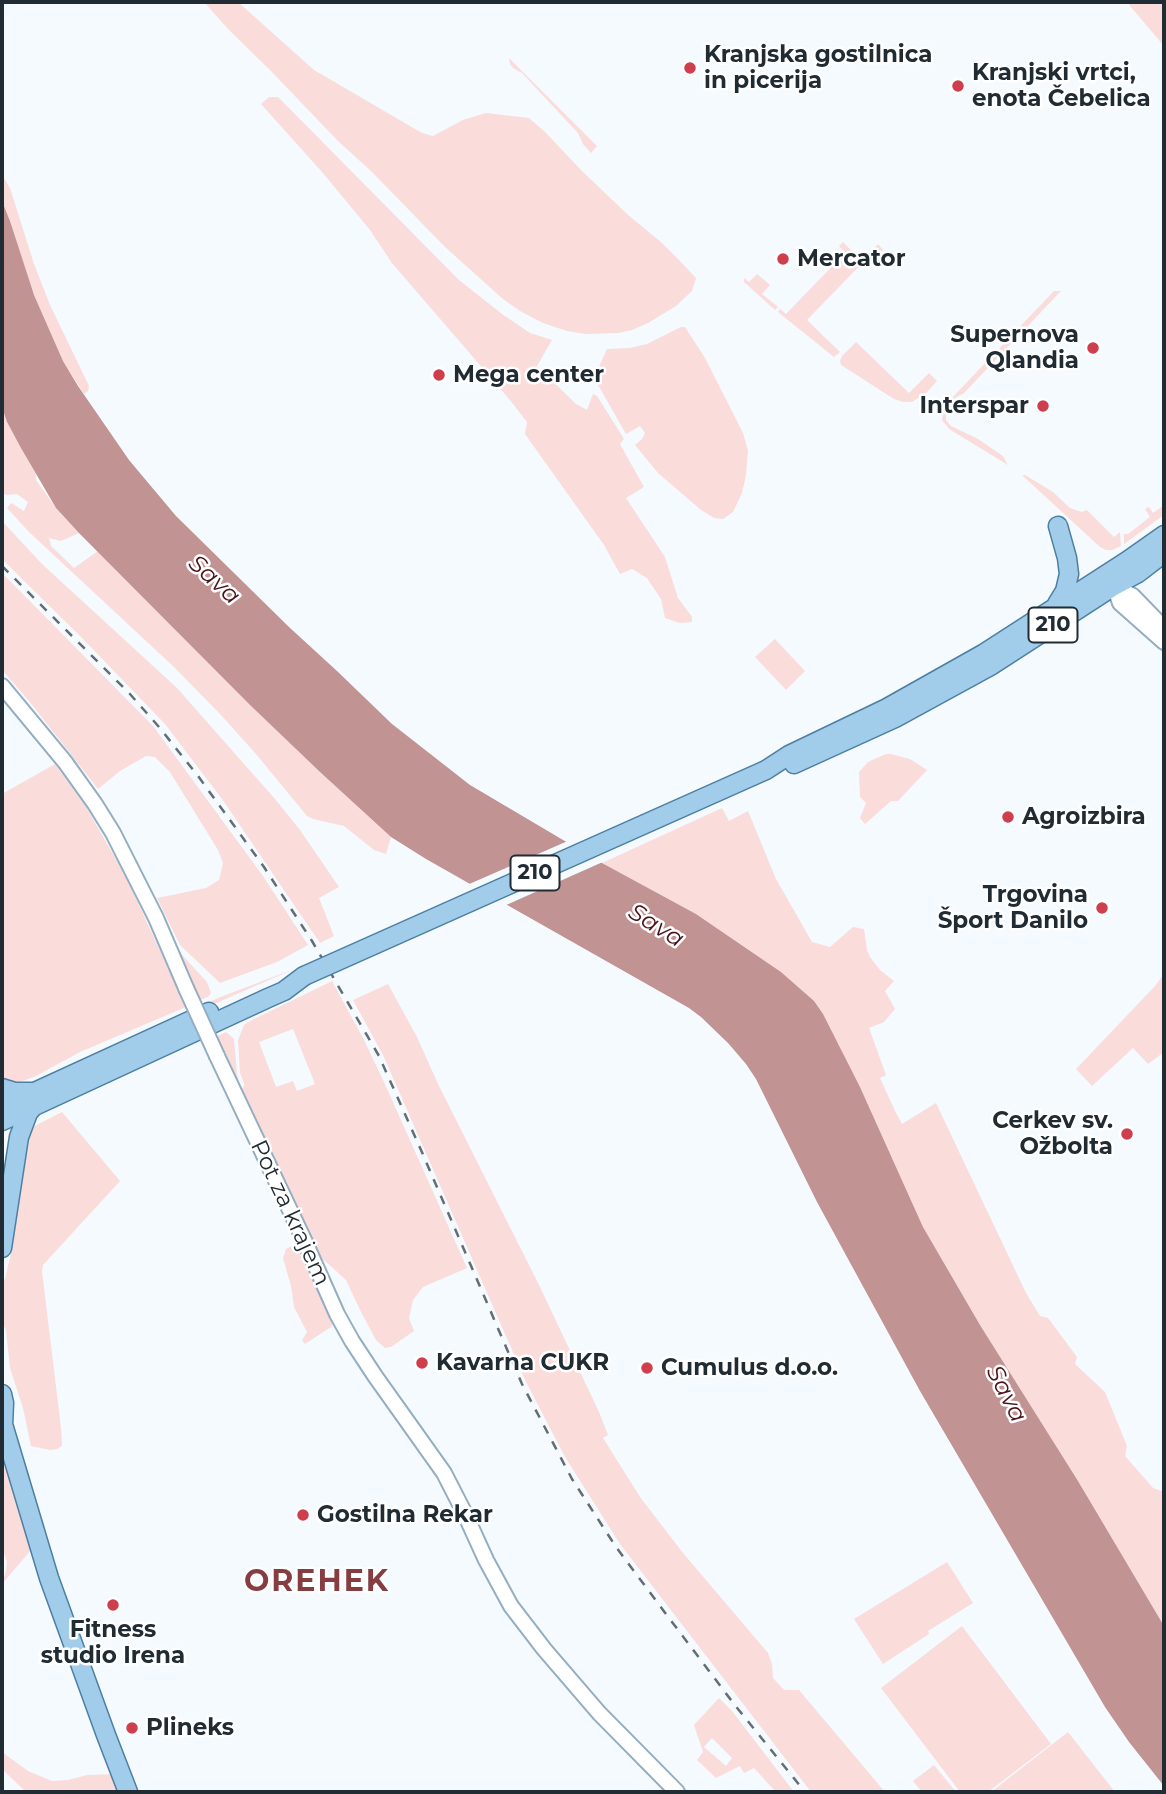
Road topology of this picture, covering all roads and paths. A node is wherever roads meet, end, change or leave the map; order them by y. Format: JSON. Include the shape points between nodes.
{"nodes":[{"id":1,"x":1058,"y":526,"type":"dead end"},
{"id":2,"x":1164,"y":536,"type":"edge"},
{"id":3,"x":1164,"y":553,"type":"edge"},
{"id":4,"x":1114,"y":586,"type":"junction"},
{"id":5,"x":1055,"y":607,"type":"junction"},
{"id":6,"x":1164,"y":628,"type":"edge"},
{"id":7,"x":1164,"y":642,"type":"edge"},
{"id":8,"x":2,"y":685,"type":"edge"},
{"id":9,"x":766,"y":770,"type":"junction"},
{"id":10,"x":2,"y":1088,"type":"edge"},
{"id":11,"x":35,"y":1098,"type":"junction"},
{"id":12,"x":2,"y":1107,"type":"edge"},
{"id":13,"x":2,"y":1123,"type":"edge"},
{"id":14,"x":14,"y":1162,"type":"junction"},
{"id":15,"x":2,"y":1248,"type":"edge"},
{"id":16,"x":2,"y":1394,"type":"edge"},
{"id":17,"x":2,"y":1423,"type":"edge"},
{"id":18,"x":128,"y":1792,"type":"edge"},
{"id":19,"x":677,"y":1792,"type":"edge"}],
"edges":[{"from":1,"to":5,"type":"main road","via":[[1069,573]]},
{"from":2,"to":5,"type":"main road","number":"210"},
{"from":3,"to":4,"type":"main road","number":"210"},
{"from":4,"to":6,"type":"street","via":[[1133,596]]},
{"from":4,"to":7,"type":"street","via":[[1120,603]]},
{"from":4,"to":9,"type":"main road","number":"210","via":[[992,664],[895,718],[796,764]]},
{"from":5,"to":9,"type":"main road","number":"210","via":[[939,679]]},
{"from":8,"to":19,"type":"street","name":"Pot za krajem","bridge":true,"via":[[54,746],[107,823],[337,1314],[444,1473],[511,1606],[608,1722]]},
{"from":9,"to":11,"type":"main road","number":"210","bridge":true,"via":[[304,976],[252,993],[130,1047]]},
{"from":10,"to":11,"type":"main road"},
{"from":11,"to":12,"type":"main road","number":"210"},
{"from":11,"to":13,"type":"main road","number":"210"},
{"from":11,"to":14,"type":"main road"},
{"from":13,"to":14,"type":"main road","via":[[10,1135]]},
{"from":14,"to":15,"type":"main road"},
{"from":16,"to":17,"type":"main road"},
{"from":17,"to":18,"type":"main road","via":[[49,1578]]}]}
